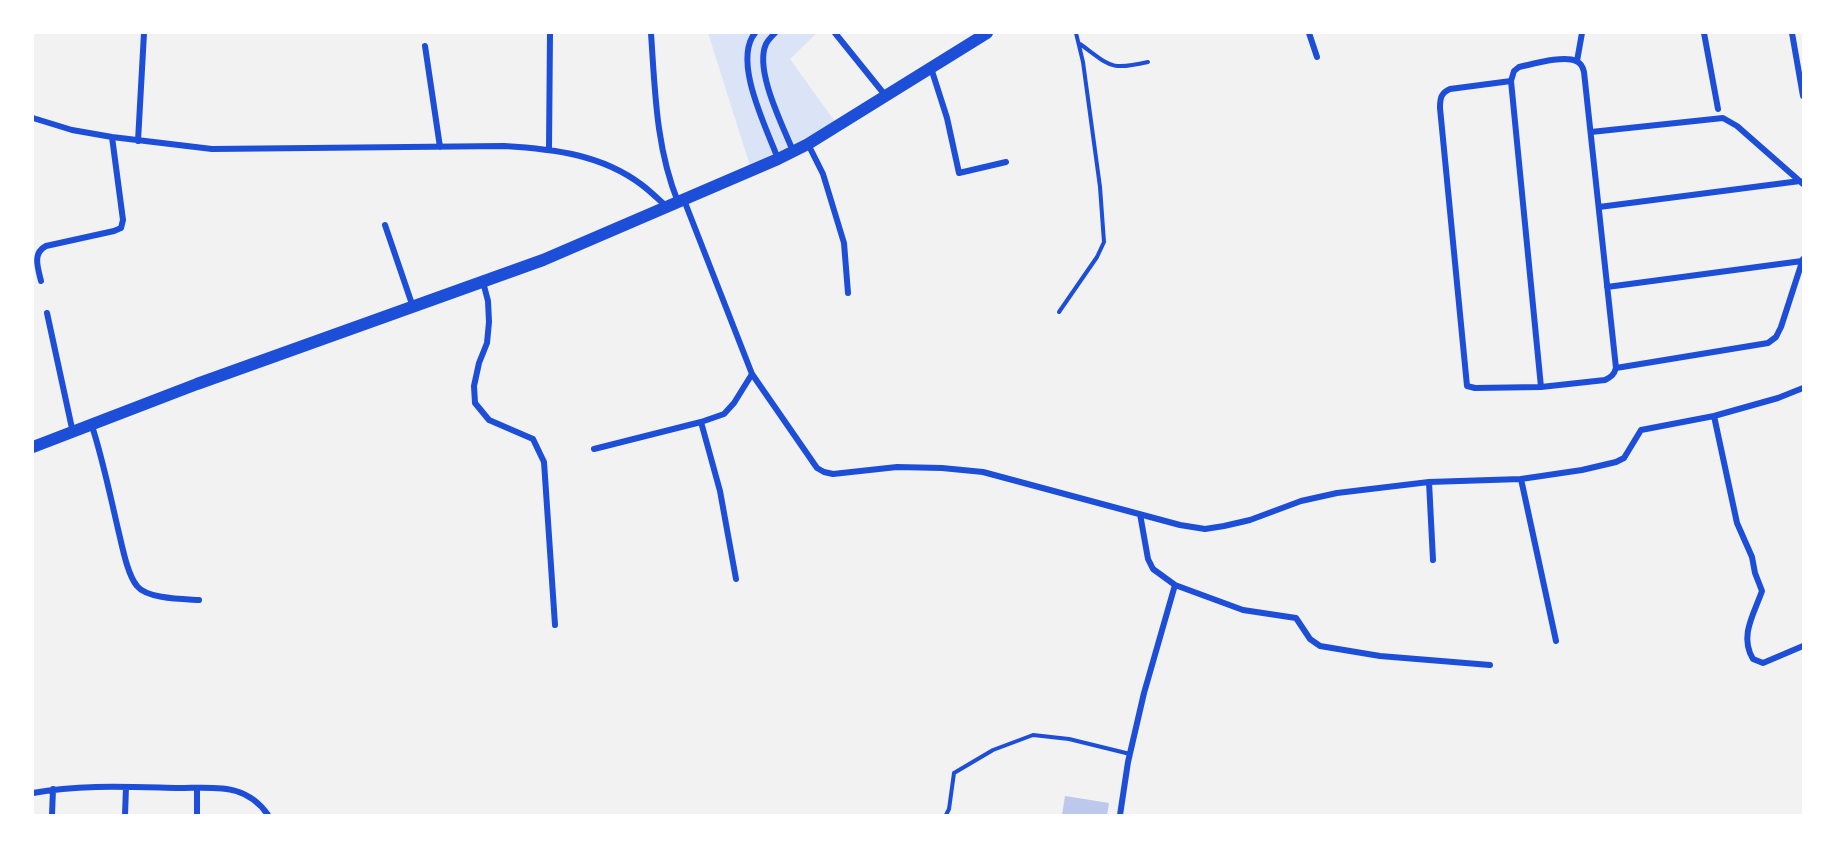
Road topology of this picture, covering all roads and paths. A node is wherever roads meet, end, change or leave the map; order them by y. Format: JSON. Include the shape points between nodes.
{"nodes":[{"id":1,"x":144,"y":33,"type":"edge"},
{"id":2,"x":549,"y":33,"type":"edge"},
{"id":3,"x":651,"y":33,"type":"edge"},
{"id":4,"x":755,"y":33,"type":"edge"},
{"id":5,"x":775,"y":33,"type":"edge"},
{"id":6,"x":835,"y":33,"type":"edge"},
{"id":7,"x":987,"y":33,"type":"edge"},
{"id":8,"x":1076,"y":33,"type":"edge"},
{"id":9,"x":1309,"y":33,"type":"edge"},
{"id":10,"x":1582,"y":33,"type":"edge"},
{"id":11,"x":1704,"y":33,"type":"edge"},
{"id":12,"x":1792,"y":33,"type":"edge"},
{"id":13,"x":1080,"y":44,"type":"junction"},
{"id":14,"x":425,"y":46,"type":"dead end"},
{"id":15,"x":1317,"y":57,"type":"dead end"},
{"id":16,"x":1577,"y":61,"type":"junction"},
{"id":17,"x":1148,"y":62,"type":"dead end"},
{"id":18,"x":930,"y":68,"type":"junction"},
{"id":19,"x":1511,"y":81,"type":"junction"},
{"id":20,"x":885,"y":95,"type":"junction"},
{"id":21,"x":1803,"y":96,"type":"edge"},
{"id":22,"x":1718,"y":109,"type":"dead end"},
{"id":23,"x":33,"y":118,"type":"edge"},
{"id":24,"x":1591,"y":132,"type":"junction"},
{"id":25,"x":112,"y":137,"type":"junction"},
{"id":26,"x":138,"y":141,"type":"junction"},
{"id":27,"x":808,"y":144,"type":"junction"},
{"id":28,"x":440,"y":147,"type":"junction"},
{"id":29,"x":549,"y":149,"type":"junction"},
{"id":30,"x":793,"y":151,"type":"junction"},
{"id":31,"x":778,"y":159,"type":"junction"},
{"id":32,"x":1006,"y":162,"type":"dead end"},
{"id":33,"x":1802,"y":183,"type":"edge"},
{"id":34,"x":676,"y":203,"type":"junction"},
{"id":35,"x":1599,"y":207,"type":"junction"},
{"id":36,"x":385,"y":225,"type":"dead end"},
{"id":37,"x":1803,"y":260,"type":"edge"},
{"id":38,"x":40,"y":281,"type":"dead end"},
{"id":39,"x":483,"y":282,"type":"junction"},
{"id":40,"x":1607,"y":287,"type":"junction"},
{"id":41,"x":848,"y":293,"type":"dead end"},
{"id":42,"x":413,"y":307,"type":"junction"},
{"id":43,"x":1059,"y":312,"type":"dead end"},
{"id":44,"x":47,"y":314,"type":"dead end"},
{"id":45,"x":1617,"y":368,"type":"junction"},
{"id":46,"x":753,"y":374,"type":"junction"},
{"id":47,"x":1541,"y":387,"type":"junction"},
{"id":48,"x":1803,"y":388,"type":"edge"},
{"id":49,"x":1714,"y":416,"type":"junction"},
{"id":50,"x":701,"y":422,"type":"junction"},
{"id":51,"x":92,"y":426,"type":"junction"},
{"id":52,"x":73,"y":433,"type":"junction"},
{"id":53,"x":33,"y":447,"type":"edge"},
{"id":54,"x":594,"y":449,"type":"dead end"},
{"id":55,"x":1521,"y":479,"type":"junction"},
{"id":56,"x":1429,"y":482,"type":"junction"},
{"id":57,"x":1140,"y":514,"type":"junction"},
{"id":58,"x":1433,"y":560,"type":"dead end"},
{"id":59,"x":736,"y":579,"type":"dead end"},
{"id":60,"x":1175,"y":585,"type":"junction"},
{"id":61,"x":199,"y":600,"type":"dead end"},
{"id":62,"x":555,"y":625,"type":"dead end"},
{"id":63,"x":1556,"y":641,"type":"dead end"},
{"id":64,"x":1803,"y":646,"type":"edge"},
{"id":65,"x":1490,"y":664,"type":"dead end"},
{"id":66,"x":1130,"y":754,"type":"junction"},
{"id":67,"x":126,"y":787,"type":"junction"},
{"id":68,"x":197,"y":788,"type":"junction"},
{"id":69,"x":53,"y":789,"type":"junction"},
{"id":70,"x":33,"y":792,"type":"edge"},
{"id":71,"x":52,"y":815,"type":"edge"},
{"id":72,"x":125,"y":815,"type":"edge"},
{"id":73,"x":197,"y":815,"type":"edge"},
{"id":74,"x":268,"y":815,"type":"edge"},
{"id":75,"x":946,"y":815,"type":"edge"},
{"id":76,"x":1120,"y":815,"type":"edge"}],
"edges":[{"from":1,"to":26,"type":"street"},
{"from":2,"to":29,"type":"street"},
{"from":3,"to":34,"type":"street","via":[[660,144]]},
{"from":4,"to":31,"type":"street","via":[[748,48],[750,80]]},
{"from":5,"to":30,"type":"street","via":[[766,43],[764,69]]},
{"from":6,"to":20,"type":"street"},
{"from":7,"to":18,"type":"main road"},
{"from":8,"to":13,"type":"lane"},
{"from":9,"to":15,"type":"street"},
{"from":10,"to":16,"type":"street"},
{"from":11,"to":22,"type":"street"},
{"from":12,"to":21,"type":"street"},
{"from":13,"to":17,"type":"lane","via":[[1114,67]]},
{"from":13,"to":43,"type":"lane","via":[[1104,243]]},
{"from":14,"to":28,"type":"street"},
{"from":16,"to":19,"type":"street","via":[[1566,59],[1520,67]]},
{"from":16,"to":24,"type":"street","via":[[1584,72]]},
{"from":18,"to":20,"type":"main road"},
{"from":18,"to":32,"type":"street","via":[[947,118],[959,173]]},
{"from":19,"to":47,"type":"street"},
{"from":19,"to":47,"type":"street","via":[[1450,89],[1440,98],[1467,386]]},
{"from":20,"to":27,"type":"main road"},
{"from":23,"to":25,"type":"street"},
{"from":24,"to":33,"type":"street","via":[[1724,118]]},
{"from":24,"to":35,"type":"street"},
{"from":25,"to":26,"type":"street"},
{"from":25,"to":38,"type":"street","via":[[121,228],[40,249]]},
{"from":26,"to":28,"type":"street","via":[[212,149]]},
{"from":27,"to":30,"type":"main road"},
{"from":27,"to":41,"type":"street","via":[[823,174],[844,243]]},
{"from":28,"to":29,"type":"street"},
{"from":29,"to":34,"type":"street","via":[[604,163]]},
{"from":30,"to":31,"type":"main road"},
{"from":31,"to":34,"type":"main road"},
{"from":33,"to":35,"type":"street"},
{"from":34,"to":39,"type":"main road"},
{"from":34,"to":46,"type":"street"},
{"from":35,"to":40,"type":"street"},
{"from":36,"to":42,"type":"street"},
{"from":37,"to":40,"type":"street"},
{"from":37,"to":45,"type":"street","via":[[1781,327],[1768,342]]},
{"from":39,"to":42,"type":"main road"},
{"from":39,"to":62,"type":"street","via":[[489,322],[474,386],[475,403],[489,420],[533,439],[544,462]]},
{"from":40,"to":45,"type":"street"},
{"from":42,"to":51,"type":"main road"},
{"from":44,"to":52,"type":"street"},
{"from":45,"to":47,"type":"street","via":[[1605,380]]},
{"from":46,"to":50,"type":"street","via":[[724,414]]},
{"from":46,"to":57,"type":"street","via":[[817,468],[824,472],[897,467],[983,472]]},
{"from":48,"to":49,"type":"street"},
{"from":49,"to":55,"type":"street","via":[[1641,430],[1624,458],[1616,462]]},
{"from":49,"to":64,"type":"street","via":[[1737,523],[1762,591],[1746,633],[1748,650],[1753,659],[1763,663]]},
{"from":50,"to":54,"type":"street"},
{"from":50,"to":59,"type":"street","via":[[720,491]]},
{"from":51,"to":52,"type":"main road"},
{"from":51,"to":61,"type":"street","via":[[126,562],[137,587],[145,593]]},
{"from":52,"to":53,"type":"main road"},
{"from":55,"to":56,"type":"street"},
{"from":55,"to":63,"type":"street"},
{"from":56,"to":57,"type":"street","via":[[1316,497],[1250,520],[1205,529]]},
{"from":56,"to":58,"type":"street"},
{"from":57,"to":60,"type":"street","via":[[1148,559],[1153,569]]},
{"from":60,"to":65,"type":"street","via":[[1243,609],[1296,618],[1310,639],[1320,646],[1380,656]]},
{"from":60,"to":66,"type":"street"},
{"from":66,"to":75,"type":"lane","via":[[1033,735],[993,750],[954,773]]},
{"from":66,"to":76,"type":"street"},
{"from":67,"to":68,"type":"street"},
{"from":67,"to":69,"type":"street"},
{"from":67,"to":72,"type":"street"},
{"from":68,"to":73,"type":"street"},
{"from":68,"to":74,"type":"street","via":[[233,790],[250,797]]},
{"from":69,"to":70,"type":"street"},
{"from":69,"to":71,"type":"street"}]}
